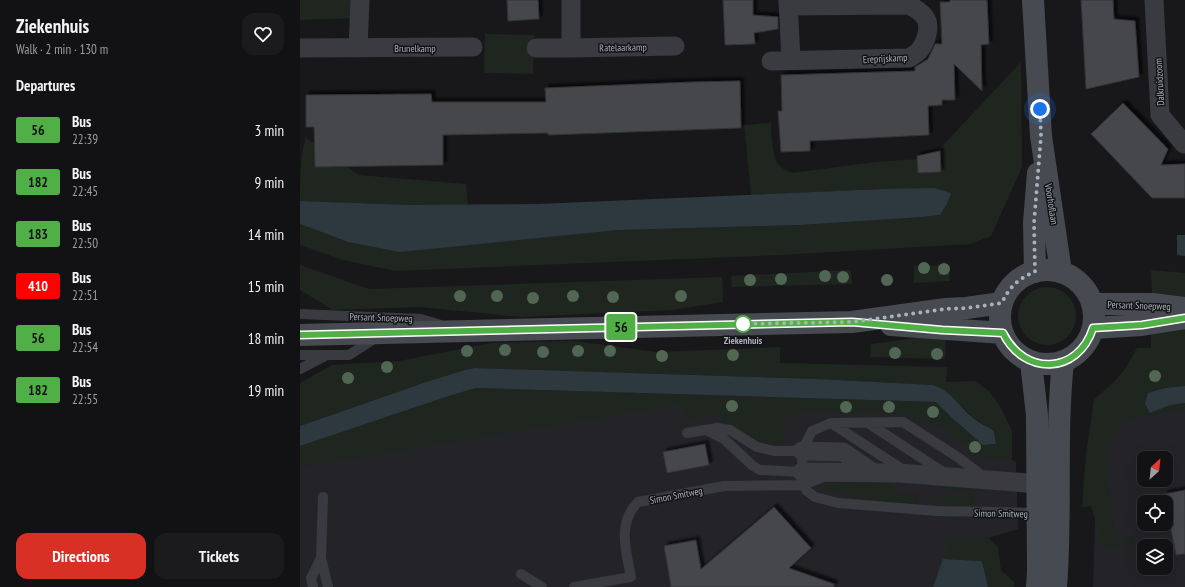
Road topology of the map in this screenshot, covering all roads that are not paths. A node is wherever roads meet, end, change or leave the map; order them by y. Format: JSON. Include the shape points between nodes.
{"nodes":[{"id":1,"x":360,"y":0,"type":"edge"},
{"id":2,"x":571,"y":0,"type":"edge"},
{"id":3,"x":1033,"y":0,"type":"edge"},
{"id":4,"x":788,"y":3,"type":"edge"},
{"id":5,"x":1158,"y":4,"type":"edge"},
{"id":6,"x":675,"y":46,"type":"dead end"},
{"id":7,"x":472,"y":47,"type":"dead end"},
{"id":8,"x":300,"y":48,"type":"edge"},
{"id":9,"x":358,"y":48,"type":"junction"},
{"id":10,"x":536,"y":48,"type":"dead end"},
{"id":11,"x":571,"y":48,"type":"junction"},
{"id":12,"x":791,"y":60,"type":"junction"},
{"id":13,"x":772,"y":61,"type":"dead end"},
{"id":14,"x":1041,"y":136,"type":"junction"},
{"id":15,"x":1185,"y":144,"type":"edge"},
{"id":16,"x":1035,"y":272,"type":"junction"},
{"id":17,"x":1061,"y":272,"type":"junction"},
{"id":18,"x":1002,"y":303,"type":"junction"},
{"id":19,"x":1092,"y":304,"type":"junction"},
{"id":20,"x":1185,"y":308,"type":"edge"},
{"id":21,"x":300,"y":314,"type":"edge"},
{"id":22,"x":1185,"y":318,"type":"edge"},
{"id":23,"x":852,"y":322,"type":"junction"},
{"id":24,"x":1093,"y":328,"type":"junction"},
{"id":25,"x":460,"y":330,"type":"junction"},
{"id":26,"x":386,"y":332,"type":"junction"},
{"id":27,"x":1003,"y":333,"type":"junction"},
{"id":28,"x":300,"y":334,"type":"edge"},
{"id":29,"x":300,"y":355,"type":"edge"},
{"id":30,"x":328,"y":355,"type":"junction"},
{"id":31,"x":1031,"y":362,"type":"junction"},
{"id":32,"x":1063,"y":362,"type":"junction"},
{"id":33,"x":300,"y":368,"type":"edge"},
{"id":34,"x":831,"y":423,"type":"junction"},
{"id":35,"x":868,"y":423,"type":"junction"},
{"id":36,"x":706,"y":430,"type":"junction"},
{"id":37,"x":687,"y":433,"type":"dead end"},
{"id":38,"x":802,"y":451,"type":"junction"},
{"id":39,"x":872,"y":472,"type":"junction"},
{"id":40,"x":912,"y":475,"type":"junction"},
{"id":41,"x":802,"y":478,"type":"junction"},
{"id":42,"x":953,"y":478,"type":"junction"},
{"id":43,"x":988,"y":480,"type":"junction"},
{"id":44,"x":1048,"y":485,"type":"junction"},
{"id":45,"x":323,"y":498,"type":"dead end"},
{"id":46,"x":1048,"y":513,"type":"junction"},
{"id":47,"x":321,"y":558,"type":"junction"},
{"id":48,"x":521,"y":574,"type":"dead end"},
{"id":49,"x":313,"y":587,"type":"edge"},
{"id":50,"x":328,"y":587,"type":"edge"},
{"id":51,"x":542,"y":587,"type":"edge"},
{"id":52,"x":574,"y":587,"type":"edge"},
{"id":53,"x":1036,"y":587,"type":"edge"},
{"id":54,"x":1056,"y":587,"type":"edge"}],
"edges":[{"from":1,"to":9,"type":"street"},
{"from":2,"to":11,"type":"street"},
{"from":3,"to":14,"type":"main road","name":"Voorhoflaan"},
{"from":4,"to":12,"type":"street","name":"Ereprijskamp"},
{"from":4,"to":12,"type":"street","name":"Ereprijskamp","via":[[909,5],[919,10],[928,23],[925,42],[919,51],[909,58]]},
{"from":5,"to":15,"type":"street","name":"Dalkruidzoom","via":[[1160,115]]},
{"from":6,"to":11,"type":"street","name":"Ratelaarkamp"},
{"from":7,"to":9,"type":"street","name":"Brunelkamp"},
{"from":8,"to":9,"type":"street","name":"Brunelkamp"},
{"from":10,"to":11,"type":"street","name":"Ratelaarkamp"},
{"from":12,"to":13,"type":"street","name":"Ereprijskamp"},
{"from":14,"to":16,"type":"main road","name":"Voorhoflaan","via":[[1034,223]]},
{"from":14,"to":17,"type":"main road","name":"Voorhoflaan"},
{"from":16,"to":17,"type":"main road"},
{"from":16,"to":18,"type":"main road","via":[[1018,280]]},
{"from":17,"to":19,"type":"main road","via":[[1081,284]]},
{"from":18,"to":23,"type":"main road","name":"Persant Snoepweg"},
{"from":18,"to":27,"type":"main road","via":[[1000,322]]},
{"from":19,"to":20,"type":"main road","name":"Persant Snoepweg","via":[[1152,304]]},
{"from":19,"to":24,"type":"main road"},
{"from":21,"to":25,"type":"lane","name":"Persant Snoepweg","via":[[420,319]]},
{"from":22,"to":24,"type":"main road","name":"Persant Snoepweg","via":[[1142,325]]},
{"from":23,"to":25,"type":"main road","name":"Persant Snoepweg"},
{"from":23,"to":27,"type":"main road","name":"Persant Snoepweg"},
{"from":24,"to":32,"type":"main road","via":[[1079,352]]},
{"from":25,"to":26,"type":"main road","name":"Persant Snoepweg"},
{"from":26,"to":28,"type":"main road","name":"Persant Snoepweg"},
{"from":26,"to":30,"type":"lane","name":"Persant Snoepweg","via":[[349,355]]},
{"from":27,"to":31,"type":"main road","via":[[1013,350]]},
{"from":29,"to":30,"type":"lane","name":"Persant Snoepweg"},
{"from":30,"to":33,"type":"lane","name":"Persant Snoepweg"},
{"from":31,"to":32,"type":"main road"},
{"from":31,"to":44,"type":"main road","name":"Simon Smitweg"},
{"from":32,"to":44,"type":"main road","name":"Simon Smitweg"},
{"from":34,"to":35,"type":"lane"},
{"from":34,"to":38,"type":"lane","via":[[812,431]]},
{"from":34,"to":40,"type":"lane","name":"Simon Smitweg"},
{"from":35,"to":42,"type":"lane","name":"Simon Smitweg"},
{"from":35,"to":43,"type":"lane","via":[[903,422]]},
{"from":36,"to":37,"type":"lane"},
{"from":36,"to":38,"type":"lane","via":[[730,430],[757,447],[774,451]]},
{"from":36,"to":41,"type":"lane","name":"Simon Smitweg","via":[[724,440],[760,470]]},
{"from":38,"to":39,"type":"street","via":[[843,452]]},
{"from":38,"to":41,"type":"lane"},
{"from":39,"to":40,"type":"street","name":"Simon Smitweg"},
{"from":39,"to":41,"type":"street","name":"Simon Smitweg","via":[[834,472]]},
{"from":40,"to":42,"type":"street","name":"Simon Smitweg"},
{"from":41,"to":46,"type":"lane","name":"Simon Smitweg","via":[[807,491],[815,497],[838,503],[937,511]]},
{"from":41,"to":52,"type":"lane","name":"Simon Smitweg","via":[[724,486],[638,502],[627,517],[624,531],[631,577]]},
{"from":42,"to":43,"type":"street","name":"Simon Smitweg"},
{"from":43,"to":44,"type":"street","name":"Simon Smitweg"},
{"from":44,"to":46,"type":"main road","name":"Simon Smitweg"},
{"from":45,"to":47,"type":"lane"},
{"from":46,"to":53,"type":"main road","name":"Simon Smitweg"},
{"from":46,"to":54,"type":"main road","name":"Simon Smitweg"},
{"from":47,"to":49,"type":"lane","via":[[312,578]]},
{"from":47,"to":50,"type":"lane"},
{"from":48,"to":51,"type":"lane"}]}
